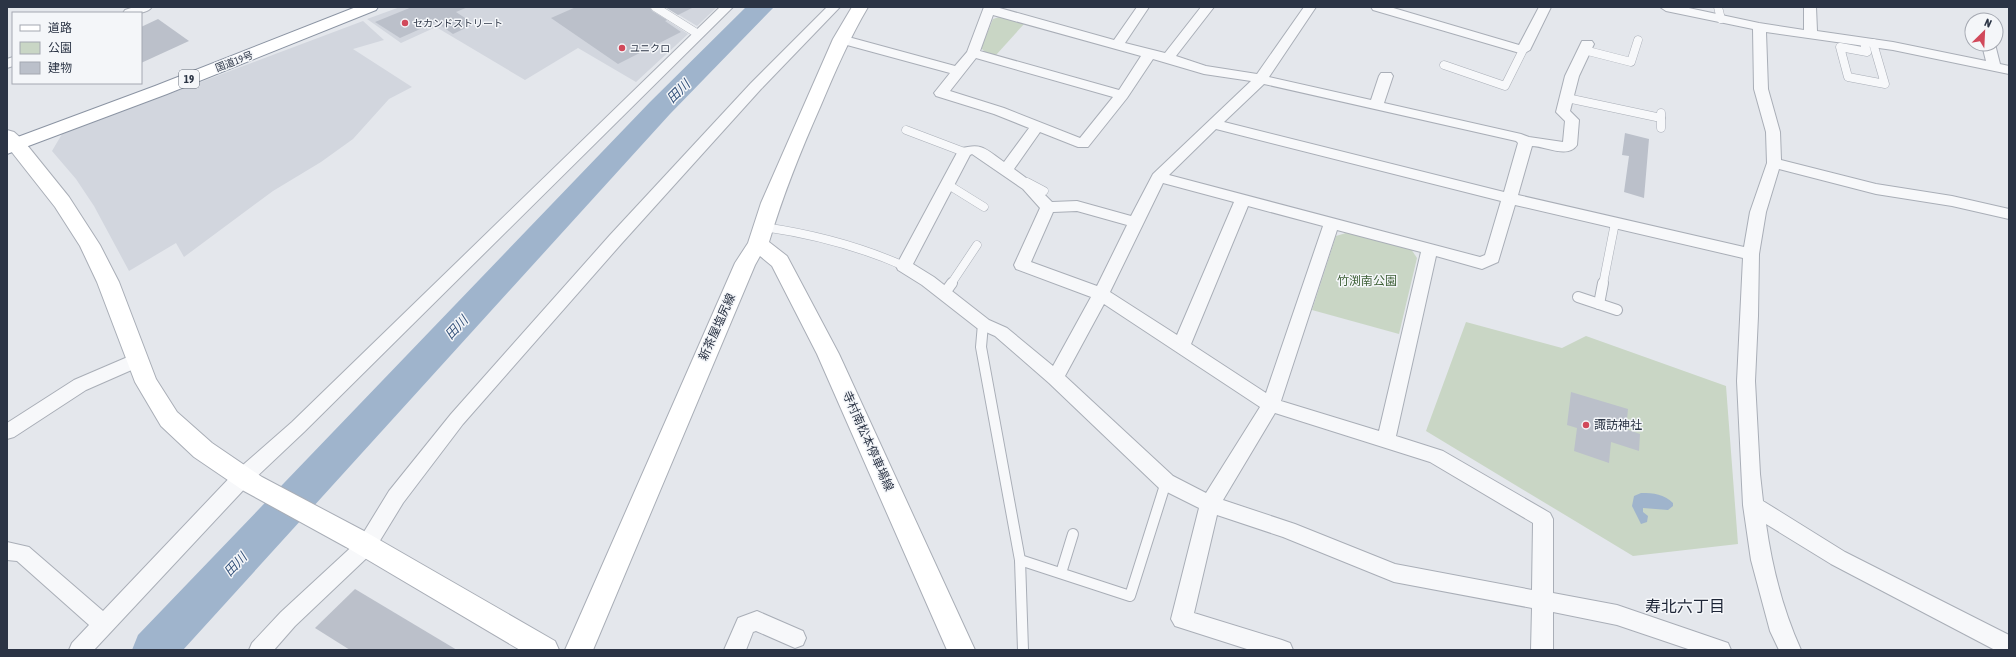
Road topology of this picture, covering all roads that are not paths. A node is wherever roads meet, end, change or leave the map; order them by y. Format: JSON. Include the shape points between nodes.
{"nodes":[{"id":1,"x":146,"y":7,"type":"edge"},
{"id":2,"x":370,"y":7,"type":"edge"},
{"id":3,"x":655,"y":7,"type":"edge"},
{"id":4,"x":727,"y":7,"type":"edge"},
{"id":5,"x":834,"y":7,"type":"edge"},
{"id":6,"x":860,"y":7,"type":"edge"},
{"id":7,"x":1125,"y":7,"type":"edge"},
{"id":8,"x":1208,"y":7,"type":"edge"},
{"id":9,"x":1310,"y":7,"type":"edge"},
{"id":10,"x":1376,"y":7,"type":"edge"},
{"id":11,"x":1545,"y":7,"type":"edge"},
{"id":12,"x":1666,"y":7,"type":"edge"},
{"id":13,"x":1810,"y":7,"type":"edge"},
{"id":14,"x":990,"y":9,"type":"edge"},
{"id":15,"x":1142,"y":9,"type":"edge"},
{"id":16,"x":132,"y":12,"type":"edge"},
{"id":17,"x":1720,"y":13,"type":"edge"},
{"id":18,"x":1759,"y":27,"type":"junction"},
{"id":19,"x":698,"y":34,"type":"junction"},
{"id":20,"x":1811,"y":34,"type":"junction"},
{"id":21,"x":841,"y":39,"type":"junction"},
{"id":22,"x":1638,"y":40,"type":"dead end"},
{"id":23,"x":1869,"y":43,"type":"junction"},
{"id":24,"x":1117,"y":45,"type":"junction"},
{"id":25,"x":1586,"y":47,"type":"joint"},
{"id":26,"x":1523,"y":50,"type":"junction"},
{"id":27,"x":1991,"y":52,"type":"edge"},
{"id":28,"x":973,"y":53,"type":"junction"},
{"id":29,"x":1149,"y":54,"type":"junction"},
{"id":30,"x":1168,"y":58,"type":"junction"},
{"id":31,"x":1444,"y":65,"type":"dead end"},
{"id":32,"x":1994,"y":67,"type":"junction"},
{"id":33,"x":2009,"y":70,"type":"edge"},
{"id":34,"x":958,"y":71,"type":"junction"},
{"id":35,"x":1386,"y":76,"type":"dead end"},
{"id":36,"x":1261,"y":79,"type":"junction"},
{"id":37,"x":1122,"y":95,"type":"junction"},
{"id":38,"x":1567,"y":98,"type":"junction"},
{"id":39,"x":1376,"y":106,"type":"junction"},
{"id":40,"x":1213,"y":124,"type":"junction"},
{"id":41,"x":1037,"y":127,"type":"junction"},
{"id":42,"x":1661,"y":128,"type":"dead end"},
{"id":43,"x":906,"y":130,"type":"dead end"},
{"id":44,"x":1526,"y":142,"type":"junction"},
{"id":45,"x":10,"y":143,"type":"edge"},
{"id":46,"x":964,"y":152,"type":"junction"},
{"id":47,"x":1774,"y":163,"type":"junction"},
{"id":48,"x":1006,"y":170,"type":"junction"},
{"id":49,"x":1158,"y":177,"type":"junction"},
{"id":50,"x":1019,"y":179,"type":"junction"},
{"id":51,"x":947,"y":184,"type":"junction"},
{"id":52,"x":1044,"y":191,"type":"dead end"},
{"id":53,"x":1509,"y":198,"type":"junction"},
{"id":54,"x":1243,"y":200,"type":"junction"},
{"id":55,"x":984,"y":207,"type":"dead end"},
{"id":56,"x":1048,"y":207,"type":"junction"},
{"id":57,"x":2009,"y":214,"type":"edge"},
{"id":58,"x":1136,"y":222,"type":"junction"},
{"id":59,"x":1615,"y":223,"type":"junction"},
{"id":60,"x":1332,"y":224,"type":"junction"},
{"id":61,"x":761,"y":235,"type":"junction"},
{"id":62,"x":977,"y":246,"type":"dead end"},
{"id":63,"x":1429,"y":250,"type":"junction"},
{"id":64,"x":1751,"y":254,"type":"junction"},
{"id":65,"x":904,"y":266,"type":"junction"},
{"id":66,"x":944,"y":294,"type":"junction"},
{"id":67,"x":1101,"y":294,"type":"junction"},
{"id":68,"x":1578,"y":297,"type":"dead end"},
{"id":69,"x":1599,"y":304,"type":"junction"},
{"id":70,"x":1617,"y":310,"type":"dead end"},
{"id":71,"x":982,"y":324,"type":"junction"},
{"id":72,"x":1181,"y":346,"type":"junction"},
{"id":73,"x":137,"y":360,"type":"junction"},
{"id":74,"x":1055,"y":378,"type":"junction"},
{"id":75,"x":1271,"y":405,"type":"junction"},
{"id":76,"x":7,"y":432,"type":"edge"},
{"id":77,"x":1386,"y":440,"type":"junction"},
{"id":78,"x":248,"y":481,"type":"junction"},
{"id":79,"x":1166,"y":482,"type":"junction"},
{"id":80,"x":1210,"y":504,"type":"junction"},
{"id":81,"x":1753,"y":505,"type":"junction"},
{"id":82,"x":1073,"y":534,"type":"dead end"},
{"id":83,"x":361,"y":542,"type":"junction"},
{"id":84,"x":7,"y":551,"type":"edge"},
{"id":85,"x":1020,"y":560,"type":"junction"},
{"id":86,"x":1061,"y":573,"type":"junction"},
{"id":87,"x":1543,"y":600,"type":"junction"},
{"id":88,"x":104,"y":625,"type":"junction"},
{"id":89,"x":795,"y":638,"type":"dead end"},
{"id":90,"x":2009,"y":646,"type":"edge"},
{"id":91,"x":80,"y":650,"type":"edge"},
{"id":92,"x":260,"y":650,"type":"edge"},
{"id":93,"x":545,"y":650,"type":"edge"},
{"id":94,"x":579,"y":650,"type":"edge"},
{"id":95,"x":735,"y":650,"type":"edge"},
{"id":96,"x":961,"y":650,"type":"edge"},
{"id":97,"x":1023,"y":650,"type":"edge"},
{"id":98,"x":1282,"y":650,"type":"edge"},
{"id":99,"x":1542,"y":650,"type":"edge"},
{"id":100,"x":1720,"y":650,"type":"edge"},
{"id":101,"x":1790,"y":650,"type":"edge"}],
"edges":[{"from":1,"to":16,"type":"street"},
{"from":2,"to":45,"type":"main road","name":"国道19号","number":"19","via":[[197,76]]},
{"from":3,"to":19,"type":"lane"},
{"from":4,"to":19,"type":"street"},
{"from":5,"to":83,"type":"street","via":[[756,86],[462,413]]},
{"from":6,"to":21,"type":"main road","name":"新茶屋塩尻線"},
{"from":7,"to":15,"type":"street"},
{"from":8,"to":30,"type":"street"},
{"from":9,"to":36,"type":"street"},
{"from":10,"to":26,"type":"street"},
{"from":11,"to":26,"type":"street"},
{"from":12,"to":17,"type":"street"},
{"from":13,"to":20,"type":"street"},
{"from":14,"to":24,"type":"street"},
{"from":14,"to":28,"type":"street"},
{"from":15,"to":24,"type":"street"},
{"from":17,"to":18,"type":"street"},
{"from":18,"to":20,"type":"street"},
{"from":18,"to":47,"type":"street","via":[[1761,88],[1773,132]]},
{"from":19,"to":78,"type":"street","via":[[298,427]]},
{"from":20,"to":23,"type":"street"},
{"from":21,"to":34,"type":"street"},
{"from":21,"to":61,"type":"main road","name":"新茶屋塩尻線","via":[[771,203]]},
{"from":22,"to":25,"type":"lane","via":[[1631,62]]},
{"from":23,"to":23,"type":"lane","via":[[1885,84],[1848,77],[1840,47],[1867,52]]},
{"from":23,"to":32,"type":"street"},
{"from":24,"to":29,"type":"street"},
{"from":25,"to":38,"type":"street","via":[[1572,76]]},
{"from":26,"to":31,"type":"lane","via":[[1505,86]]},
{"from":27,"to":32,"type":"street"},
{"from":28,"to":34,"type":"street"},
{"from":28,"to":37,"type":"street"},
{"from":29,"to":30,"type":"street"},
{"from":29,"to":37,"type":"street"},
{"from":30,"to":36,"type":"street","via":[[1204,70]]},
{"from":32,"to":33,"type":"street"},
{"from":34,"to":41,"type":"street","via":[[941,93],[999,111]]},
{"from":35,"to":39,"type":"street"},
{"from":36,"to":39,"type":"street"},
{"from":36,"to":40,"type":"street"},
{"from":37,"to":41,"type":"street","via":[[1083,144]]},
{"from":38,"to":42,"type":"lane","via":[[1661,116]]},
{"from":38,"to":44,"type":"street","via":[[1563,112],[1572,120],[1570,145],[1560,147],[1534,141]]},
{"from":39,"to":44,"type":"street","via":[[1521,138]]},
{"from":40,"to":49,"type":"street"},
{"from":40,"to":53,"type":"street"},
{"from":41,"to":48,"type":"street"},
{"from":43,"to":46,"type":"lane"},
{"from":44,"to":53,"type":"street"},
{"from":45,"to":73,"type":"main road","via":[[62,202],[90,245],[132,340]]},
{"from":46,"to":48,"type":"street","via":[[974,149]]},
{"from":46,"to":51,"type":"street"},
{"from":47,"to":57,"type":"street","via":[[1876,189],[1952,201]]},
{"from":47,"to":64,"type":"street","via":[[1758,212]]},
{"from":48,"to":50,"type":"street"},
{"from":49,"to":54,"type":"street"},
{"from":49,"to":58,"type":"street"},
{"from":50,"to":52,"type":"lane"},
{"from":50,"to":56,"type":"street"},
{"from":51,"to":55,"type":"lane"},
{"from":51,"to":65,"type":"street"},
{"from":53,"to":59,"type":"street"},
{"from":53,"to":63,"type":"street","via":[[1492,258],[1482,263]]},
{"from":54,"to":60,"type":"street"},
{"from":54,"to":72,"type":"street"},
{"from":56,"to":58,"type":"street","via":[[1077,206]]},
{"from":56,"to":67,"type":"street","via":[[1022,265]]},
{"from":58,"to":67,"type":"street"},
{"from":59,"to":64,"type":"street"},
{"from":59,"to":69,"type":"lane"},
{"from":60,"to":63,"type":"street"},
{"from":60,"to":75,"type":"street"},
{"from":61,"to":65,"type":"lane","via":[[784,229],[891,259]]},
{"from":61,"to":94,"type":"main road","name":"新茶屋塩尻線","via":[[742,270]]},
{"from":61,"to":96,"type":"main road","name":"寺村南松本停車場線","via":[[780,261],[828,354]]},
{"from":62,"to":66,"type":"lane"},
{"from":63,"to":77,"type":"street"},
{"from":64,"to":81,"type":"street","via":[[1746,381]]},
{"from":65,"to":66,"type":"street"},
{"from":66,"to":71,"type":"street"},
{"from":67,"to":72,"type":"street"},
{"from":67,"to":74,"type":"street"},
{"from":68,"to":69,"type":"lane"},
{"from":69,"to":70,"type":"lane"},
{"from":71,"to":74,"type":"street","via":[[1001,332]]},
{"from":71,"to":85,"type":"lane","via":[[981,347]]},
{"from":72,"to":75,"type":"street"},
{"from":73,"to":76,"type":"street","via":[[80,385]]},
{"from":73,"to":78,"type":"main road","via":[[146,382],[169,419],[203,450]]},
{"from":74,"to":79,"type":"street"},
{"from":75,"to":77,"type":"street"},
{"from":75,"to":80,"type":"street"},
{"from":77,"to":87,"type":"street","via":[[1436,456],[1543,519]]},
{"from":78,"to":83,"type":"main road"},
{"from":78,"to":88,"type":"street"},
{"from":79,"to":80,"type":"street"},
{"from":79,"to":86,"type":"lane","via":[[1130,596]]},
{"from":80,"to":87,"type":"street","via":[[1288,530],[1394,573]]},
{"from":80,"to":98,"type":"street","via":[[1182,619]]},
{"from":81,"to":90,"type":"street","via":[[1838,558]]},
{"from":81,"to":101,"type":"street","via":[[1761,560],[1781,631]]},
{"from":82,"to":86,"type":"lane"},
{"from":83,"to":92,"type":"street"},
{"from":83,"to":93,"type":"main road"},
{"from":84,"to":88,"type":"street","via":[[22,553]]},
{"from":85,"to":86,"type":"lane"},
{"from":85,"to":97,"type":"lane"},
{"from":87,"to":99,"type":"street"},
{"from":87,"to":100,"type":"street","via":[[1617,615]]},
{"from":88,"to":91,"type":"street"},
{"from":89,"to":95,"type":"street","via":[[757,621],[745,625]]}]}
